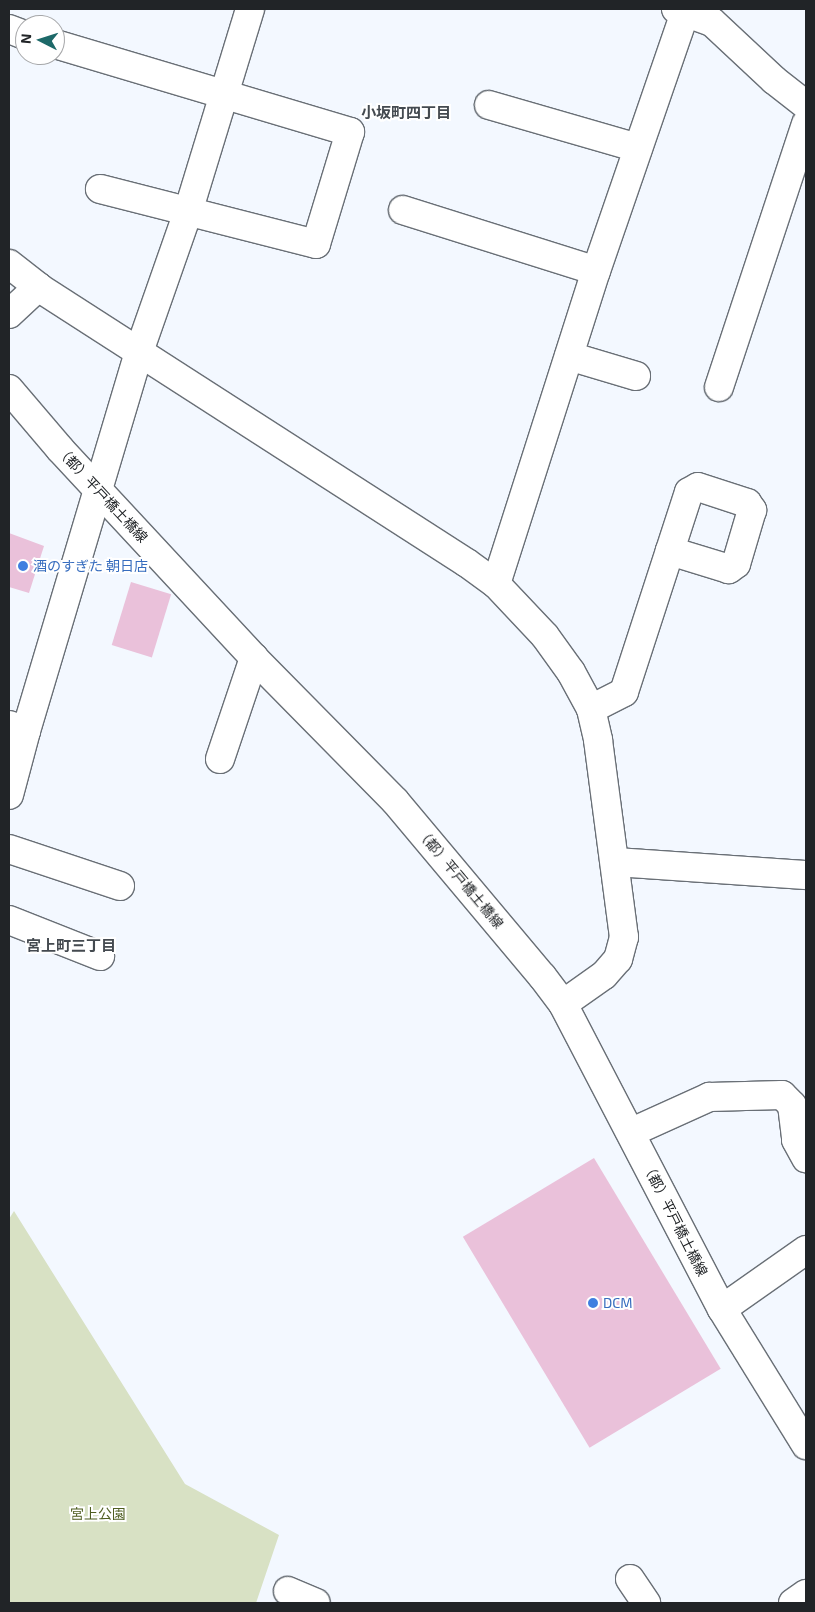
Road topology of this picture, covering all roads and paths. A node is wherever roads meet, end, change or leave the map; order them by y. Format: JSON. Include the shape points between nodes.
{"nodes":[{"id":1,"x":250,"y":9,"type":"edge"},
{"id":2,"x":680,"y":11,"type":"edge"},
{"id":3,"x":65,"y":47,"type":"edge"},
{"id":4,"x":222,"y":96,"type":"junction"},
{"id":5,"x":489,"y":105,"type":"dead end"},
{"id":6,"x":805,"y":106,"type":"edge"},
{"id":7,"x":638,"y":148,"type":"junction"},
{"id":8,"x":100,"y":189,"type":"dead end"},
{"id":9,"x":403,"y":210,"type":"dead end"},
{"id":10,"x":188,"y":212,"type":"junction"},
{"id":11,"x":9,"y":264,"type":"edge"},
{"id":12,"x":596,"y":271,"type":"junction"},
{"id":13,"x":38,"y":286,"type":"junction"},
{"id":14,"x":9,"y":314,"type":"edge"},
{"id":15,"x":140,"y":349,"type":"junction"},
{"id":16,"x":569,"y":356,"type":"junction"},
{"id":17,"x":636,"y":376,"type":"dead end"},
{"id":18,"x":719,"y":387,"type":"dead end"},
{"id":19,"x":9,"y":389,"type":"edge"},
{"id":20,"x":99,"y":491,"type":"junction"},
{"id":21,"x":670,"y":551,"type":"dead end"},
{"id":22,"x":496,"y":584,"type":"junction"},
{"id":23,"x":254,"y":658,"type":"junction"},
{"id":24,"x":591,"y":709,"type":"junction"},
{"id":25,"x":18,"y":728,"type":"edge"},
{"id":26,"x":220,"y":759,"type":"dead end"},
{"id":27,"x":9,"y":795,"type":"edge"},
{"id":28,"x":9,"y":849,"type":"edge"},
{"id":29,"x":614,"y":862,"type":"junction"},
{"id":30,"x":806,"y":875,"type":"edge"},
{"id":31,"x":120,"y":886,"type":"dead end"},
{"id":32,"x":9,"y":920,"type":"edge"},
{"id":33,"x":100,"y":956,"type":"dead end"},
{"id":34,"x":563,"y":1004,"type":"junction"},
{"id":35,"x":632,"y":1132,"type":"junction"},
{"id":36,"x":806,"y":1158,"type":"edge"},
{"id":37,"x":806,"y":1250,"type":"edge"},
{"id":38,"x":722,"y":1309,"type":"junction"},
{"id":39,"x":804,"y":1432,"type":"edge"},
{"id":40,"x":630,"y":1579,"type":"dead end"},
{"id":41,"x":288,"y":1591,"type":"dead end"},
{"id":42,"x":806,"y":1594,"type":"edge"},
{"id":43,"x":316,"y":1603,"type":"edge"},
{"id":44,"x":646,"y":1603,"type":"edge"},
{"id":45,"x":793,"y":1603,"type":"edge"}],
"edges":[{"from":1,"to":4,"type":"street"},
{"from":2,"to":6,"type":"street","via":[[712,22]]},
{"from":2,"to":7,"type":"street"},
{"from":3,"to":4,"type":"street"},
{"from":4,"to":10,"type":"street"},
{"from":4,"to":10,"type":"street","via":[[350,132],[316,244]]},
{"from":5,"to":7,"type":"street"},
{"from":6,"to":18,"type":"street"},
{"from":7,"to":12,"type":"street"},
{"from":8,"to":10,"type":"street"},
{"from":9,"to":12,"type":"street"},
{"from":10,"to":15,"type":"street"},
{"from":11,"to":13,"type":"street"},
{"from":12,"to":16,"type":"street"},
{"from":13,"to":14,"type":"street"},
{"from":13,"to":15,"type":"street"},
{"from":15,"to":20,"type":"street"},
{"from":15,"to":22,"type":"street"},
{"from":16,"to":17,"type":"street"},
{"from":16,"to":22,"type":"street"},
{"from":19,"to":20,"type":"street","name":"（都）平戸橋土橋線"},
{"from":20,"to":23,"type":"street","name":"（都）平戸橋土橋線"},
{"from":20,"to":25,"type":"street"},
{"from":21,"to":24,"type":"street","via":[[624,692]]},
{"from":22,"to":24,"type":"street","via":[[545,636],[571,672]]},
{"from":23,"to":26,"type":"street"},
{"from":23,"to":34,"type":"street","name":"（都）平戸橋土橋線","via":[[395,801]]},
{"from":24,"to":29,"type":"street"},
{"from":25,"to":27,"type":"street"},
{"from":28,"to":31,"type":"street"},
{"from":29,"to":30,"type":"street"},
{"from":29,"to":34,"type":"street","via":[[624,937],[618,960],[604,975]]},
{"from":32,"to":33,"type":"street"},
{"from":34,"to":35,"type":"street","name":"（都）平戸橋土橋線"},
{"from":35,"to":36,"type":"street","via":[[709,1097],[782,1095],[792,1105],[796,1140]]},
{"from":35,"to":38,"type":"street","name":"（都）平戸橋土橋線"},
{"from":37,"to":38,"type":"street"},
{"from":38,"to":39,"type":"street","name":"（都）平戸橋土橋線"},
{"from":40,"to":44,"type":"street"},
{"from":41,"to":43,"type":"street"},
{"from":42,"to":45,"type":"street"}]}
